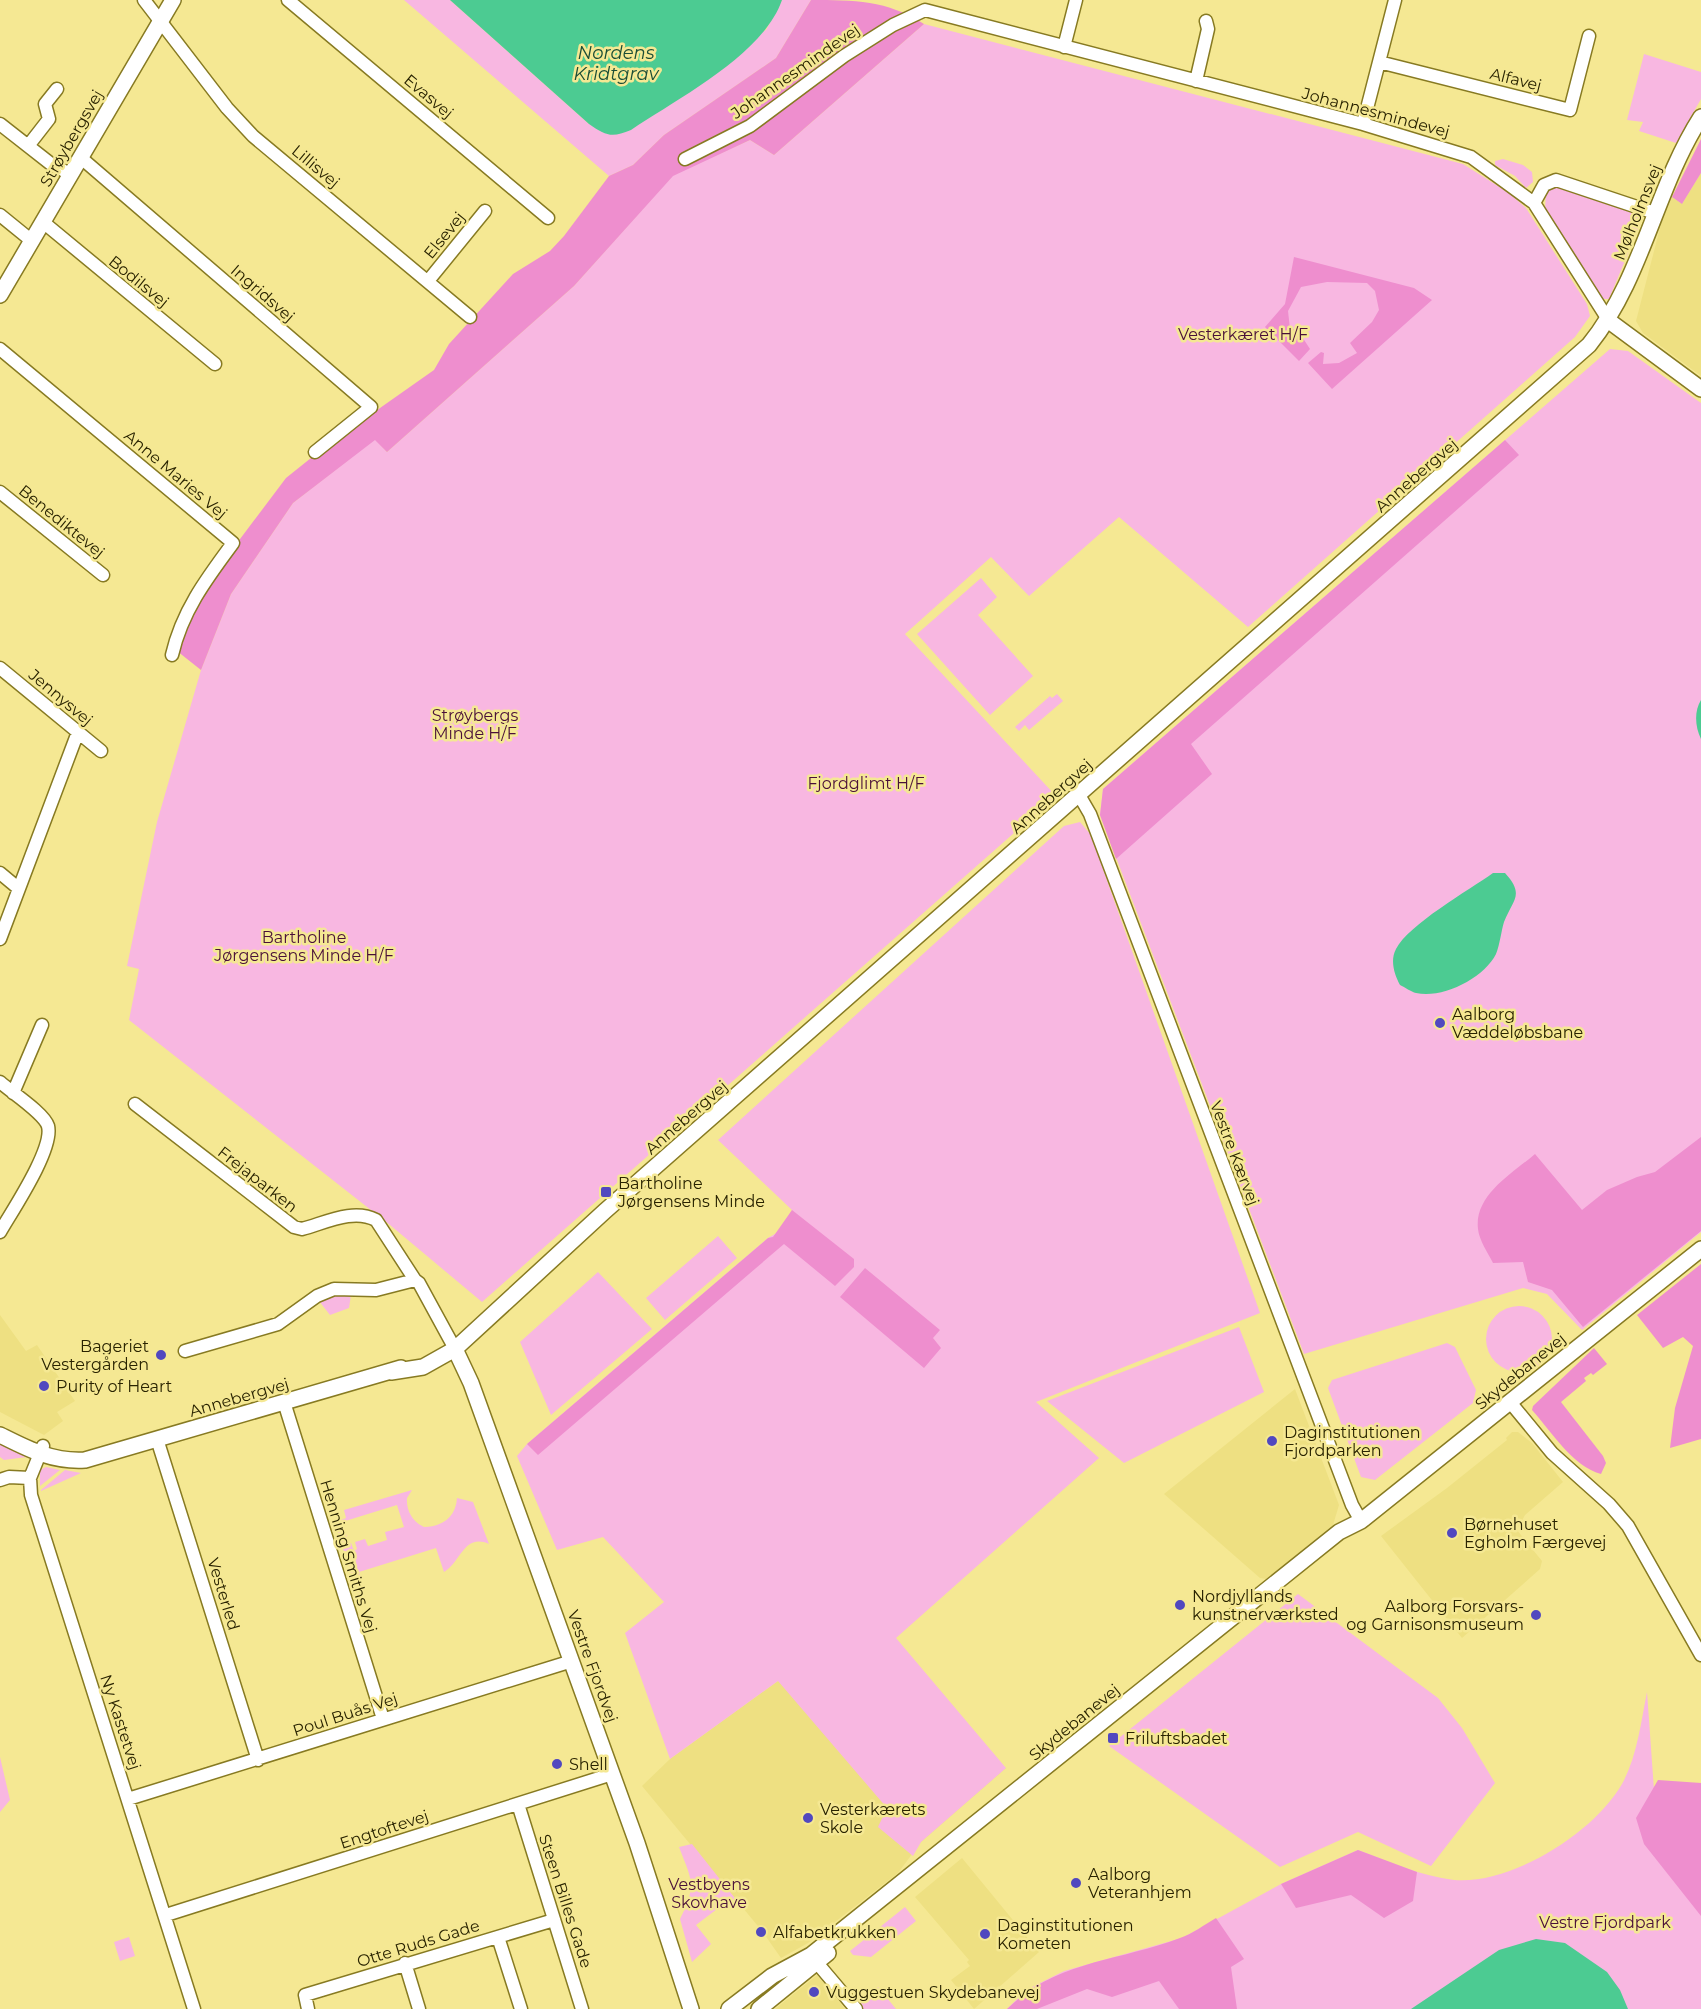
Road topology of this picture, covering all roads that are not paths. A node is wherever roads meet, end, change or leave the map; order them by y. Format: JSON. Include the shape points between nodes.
{"nodes":[{"id":1,"x":144,"y":0,"type":"edge"},
{"id":2,"x":173,"y":0,"type":"edge"},
{"id":3,"x":288,"y":0,"type":"edge"},
{"id":4,"x":1076,"y":0,"type":"edge"},
{"id":5,"x":1395,"y":0,"type":"edge"},
{"id":6,"x":927,"y":5,"type":"edge"},
{"id":7,"x":1206,"y":21,"type":"dead end"},
{"id":8,"x":161,"y":22,"type":"junction"},
{"id":9,"x":1589,"y":36,"type":"dead end"},
{"id":10,"x":1064,"y":47,"type":"junction"},
{"id":11,"x":1379,"y":62,"type":"junction"},
{"id":12,"x":1196,"y":81,"type":"junction"},
{"id":13,"x":57,"y":89,"type":"dead end"},
{"id":14,"x":1701,"y":117,"type":"edge"},
{"id":15,"x":0,"y":124,"type":"edge"},
{"id":16,"x":1363,"y":124,"type":"junction"},
{"id":17,"x":28,"y":146,"type":"junction"},
{"id":18,"x":80,"y":157,"type":"junction"},
{"id":19,"x":685,"y":159,"type":"dead end"},
{"id":20,"x":70,"y":174,"type":"junction"},
{"id":21,"x":1534,"y":202,"type":"junction"},
{"id":22,"x":485,"y":211,"type":"dead end"},
{"id":23,"x":1655,"y":213,"type":"junction"},
{"id":24,"x":0,"y":215,"type":"edge"},
{"id":25,"x":548,"y":218,"type":"dead end"},
{"id":26,"x":43,"y":222,"type":"junction"},
{"id":27,"x":32,"y":241,"type":"junction"},
{"id":28,"x":428,"y":280,"type":"junction"},
{"id":29,"x":0,"y":295,"type":"edge"},
{"id":30,"x":470,"y":317,"type":"dead end"},
{"id":31,"x":1609,"y":321,"type":"junction"},
{"id":32,"x":0,"y":349,"type":"edge"},
{"id":33,"x":215,"y":364,"type":"dead end"},
{"id":34,"x":1701,"y":389,"type":"edge"},
{"id":35,"x":315,"y":452,"type":"dead end"},
{"id":36,"x":0,"y":492,"type":"edge"},
{"id":37,"x":103,"y":575,"type":"dead end"},
{"id":38,"x":172,"y":655,"type":"dead end"},
{"id":39,"x":0,"y":668,"type":"edge"},
{"id":40,"x":78,"y":732,"type":"junction"},
{"id":41,"x":101,"y":751,"type":"dead end"},
{"id":42,"x":1079,"y":795,"type":"junction"},
{"id":43,"x":0,"y":873,"type":"edge"},
{"id":44,"x":18,"y":888,"type":"junction"},
{"id":45,"x":0,"y":939,"type":"edge"},
{"id":46,"x":42,"y":1025,"type":"dead end"},
{"id":47,"x":0,"y":1082,"type":"edge"},
{"id":48,"x":12,"y":1093,"type":"junction"},
{"id":49,"x":135,"y":1104,"type":"dead end"},
{"id":50,"x":0,"y":1232,"type":"edge"},
{"id":51,"x":1701,"y":1249,"type":"edge"},
{"id":52,"x":415,"y":1280,"type":"junction"},
{"id":53,"x":453,"y":1345,"type":"junction"},
{"id":54,"x":185,"y":1351,"type":"dead end"},
{"id":55,"x":1510,"y":1401,"type":"junction"},
{"id":56,"x":284,"y":1402,"type":"junction"},
{"id":57,"x":0,"y":1423,"type":"edge"},
{"id":58,"x":0,"y":1435,"type":"edge"},
{"id":59,"x":157,"y":1439,"type":"junction"},
{"id":60,"x":41,"y":1450,"type":"junction"},
{"id":61,"x":30,"y":1478,"type":"junction"},
{"id":62,"x":0,"y":1480,"type":"edge"},
{"id":63,"x":1361,"y":1521,"type":"junction"},
{"id":64,"x":1701,"y":1655,"type":"edge"},
{"id":65,"x":572,"y":1661,"type":"junction"},
{"id":66,"x":383,"y":1719,"type":"junction"},
{"id":67,"x":258,"y":1760,"type":"junction"},
{"id":68,"x":612,"y":1774,"type":"junction"},
{"id":69,"x":128,"y":1799,"type":"junction"},
{"id":70,"x":519,"y":1804,"type":"junction"},
{"id":71,"x":166,"y":1916,"type":"junction"},
{"id":72,"x":554,"y":1920,"type":"junction"},
{"id":73,"x":498,"y":1937,"type":"junction"},
{"id":74,"x":814,"y":1959,"type":"junction"},
{"id":75,"x":405,"y":1963,"type":"junction"},
{"id":76,"x":687,"y":2006,"type":"edge"},
{"id":77,"x":194,"y":2009,"type":"edge"},
{"id":78,"x":308,"y":2009,"type":"edge"},
{"id":79,"x":418,"y":2009,"type":"edge"},
{"id":80,"x":521,"y":2009,"type":"edge"},
{"id":81,"x":582,"y":2009,"type":"edge"},
{"id":82,"x":729,"y":2009,"type":"edge"},
{"id":83,"x":759,"y":2009,"type":"edge"},
{"id":84,"x":856,"y":2009,"type":"edge"}],
"edges":[{"from":1,"to":8,"type":"street","name":"Lillisvej"},
{"from":2,"to":8,"type":"street","name":"Strøybergsvej"},
{"from":3,"to":25,"type":"street","name":"Evasvej"},
{"from":4,"to":10,"type":"street"},
{"from":5,"to":11,"type":"street"},
{"from":6,"to":10,"type":"street","name":"Johannesmindevej"},
{"from":6,"to":19,"type":"street","name":"Johannesmindevej","via":[[844,56],[750,126]]},
{"from":7,"to":12,"type":"street","via":[[1208,29]]},
{"from":8,"to":18,"type":"street","name":"Strøybergsvej"},
{"from":8,"to":28,"type":"street","name":"Lillisvej","via":[[253,136]]},
{"from":9,"to":11,"type":"street","name":"Alfavej","via":[[1570,110]]},
{"from":10,"to":12,"type":"street","name":"Johannesmindevej"},
{"from":11,"to":16,"type":"street"},
{"from":12,"to":16,"type":"street","name":"Johannesmindevej"},
{"from":13,"to":17,"type":"street","via":[[45,104],[49,119]]},
{"from":14,"to":23,"type":"street","name":"Mølholmsvej"},
{"from":15,"to":17,"type":"street"},
{"from":16,"to":21,"type":"street","name":"Johannesmindevej","via":[[1471,157]]},
{"from":17,"to":20,"type":"street"},
{"from":18,"to":20,"type":"street","name":"Strøybergsvej"},
{"from":18,"to":35,"type":"street","name":"Ingridsvej","via":[[371,407]]},
{"from":20,"to":26,"type":"street","name":"Strøybergsvej"},
{"from":21,"to":23,"type":"street","via":[[1544,185],[1556,180]]},
{"from":21,"to":31,"type":"street","name":"Johannesmindevej"},
{"from":22,"to":28,"type":"street","name":"Elsevej"},
{"from":23,"to":31,"type":"street","name":"Mølholmsvej"},
{"from":24,"to":27,"type":"street"},
{"from":26,"to":27,"type":"street","name":"Strøybergsvej"},
{"from":26,"to":33,"type":"street","name":"Bodilsvej"},
{"from":27,"to":29,"type":"street","name":"Strøybergsvej"},
{"from":28,"to":30,"type":"street","name":"Lillisvej"},
{"from":31,"to":34,"type":"street"},
{"from":31,"to":42,"type":"street","name":"Annebergvej","via":[[1543,387]]},
{"from":32,"to":38,"type":"street","name":"Anne Maries Vej","via":[[233,543],[187,611]]},
{"from":36,"to":37,"type":"street","name":"Benediktevej"},
{"from":39,"to":40,"type":"street","name":"Jennysvej"},
{"from":40,"to":41,"type":"street","name":"Jennysvej"},
{"from":40,"to":44,"type":"street"},
{"from":42,"to":53,"type":"street","name":"Annebergvej"},
{"from":42,"to":63,"type":"street","name":"Vestre Kærvej","via":[[1090,814],[1291,1350]]},
{"from":43,"to":44,"type":"street"},
{"from":44,"to":45,"type":"street"},
{"from":46,"to":48,"type":"street"},
{"from":47,"to":48,"type":"street"},
{"from":48,"to":50,"type":"street","via":[[43,1117],[48,1139],[39,1166]]},
{"from":49,"to":52,"type":"street","name":"Frejaparken","via":[[294,1227],[302,1229],[355,1215],[376,1220]]},
{"from":51,"to":55,"type":"street","name":"Skydebanevej"},
{"from":52,"to":53,"type":"street","name":"Frejaparken"},
{"from":52,"to":54,"type":"street","via":[[376,1290],[334,1289],[317,1296],[278,1324]]},
{"from":53,"to":56,"type":"street","name":"Annebergvej","via":[[391,1372]]},
{"from":53,"to":65,"type":"street","name":"Vestre Fjordvej","via":[[468,1375]]},
{"from":55,"to":63,"type":"street","name":"Skydebanevej"},
{"from":55,"to":64,"type":"street","via":[[1552,1453],[1628,1526]]},
{"from":56,"to":59,"type":"street","name":"Annebergvej"},
{"from":56,"to":66,"type":"street","name":"Henning Smiths Vej"},
{"from":57,"to":60,"type":"street","name":"Annebergvej"},
{"from":58,"to":60,"type":"street","name":"Annebergvej"},
{"from":59,"to":60,"type":"street","name":"Annebergvej","via":[[74,1460]]},
{"from":59,"to":67,"type":"street","name":"Vesterled"},
{"from":60,"to":61,"type":"street","name":"Ny Kastetvej"},
{"from":61,"to":62,"type":"street"},
{"from":61,"to":69,"type":"street","name":"Ny Kastetvej","via":[[31,1496]]},
{"from":63,"to":74,"type":"street","name":"Skydebanevej","via":[[1339,1532]]},
{"from":65,"to":66,"type":"street","name":"Poul Buås Vej"},
{"from":65,"to":68,"type":"street","name":"Vestre Fjordvej"},
{"from":66,"to":67,"type":"street","name":"Poul Buås Vej"},
{"from":67,"to":69,"type":"street","name":"Poul Buås Vej"},
{"from":68,"to":70,"type":"street","name":"Engtoftevej"},
{"from":68,"to":76,"type":"street","name":"Vestre Fjordvej"},
{"from":69,"to":71,"type":"street","name":"Ny Kastetvej"},
{"from":70,"to":71,"type":"street","name":"Engtoftevej"},
{"from":70,"to":72,"type":"street","name":"Steen Billes Gade"},
{"from":71,"to":77,"type":"street","name":"Ny Kastetvej"},
{"from":72,"to":73,"type":"street","name":"Otte Ruds Gade"},
{"from":72,"to":81,"type":"street","name":"Steen Billes Gade"},
{"from":73,"to":75,"type":"street","name":"Otte Ruds Gade"},
{"from":73,"to":80,"type":"street"},
{"from":74,"to":82,"type":"street","name":"Skydebanevej","via":[[772,1976]]},
{"from":74,"to":83,"type":"street","name":"Skydebanevej"},
{"from":74,"to":84,"type":"street"},
{"from":75,"to":78,"type":"street","name":"Otte Ruds Gade","via":[[305,1995]]},
{"from":75,"to":79,"type":"street"}]}
